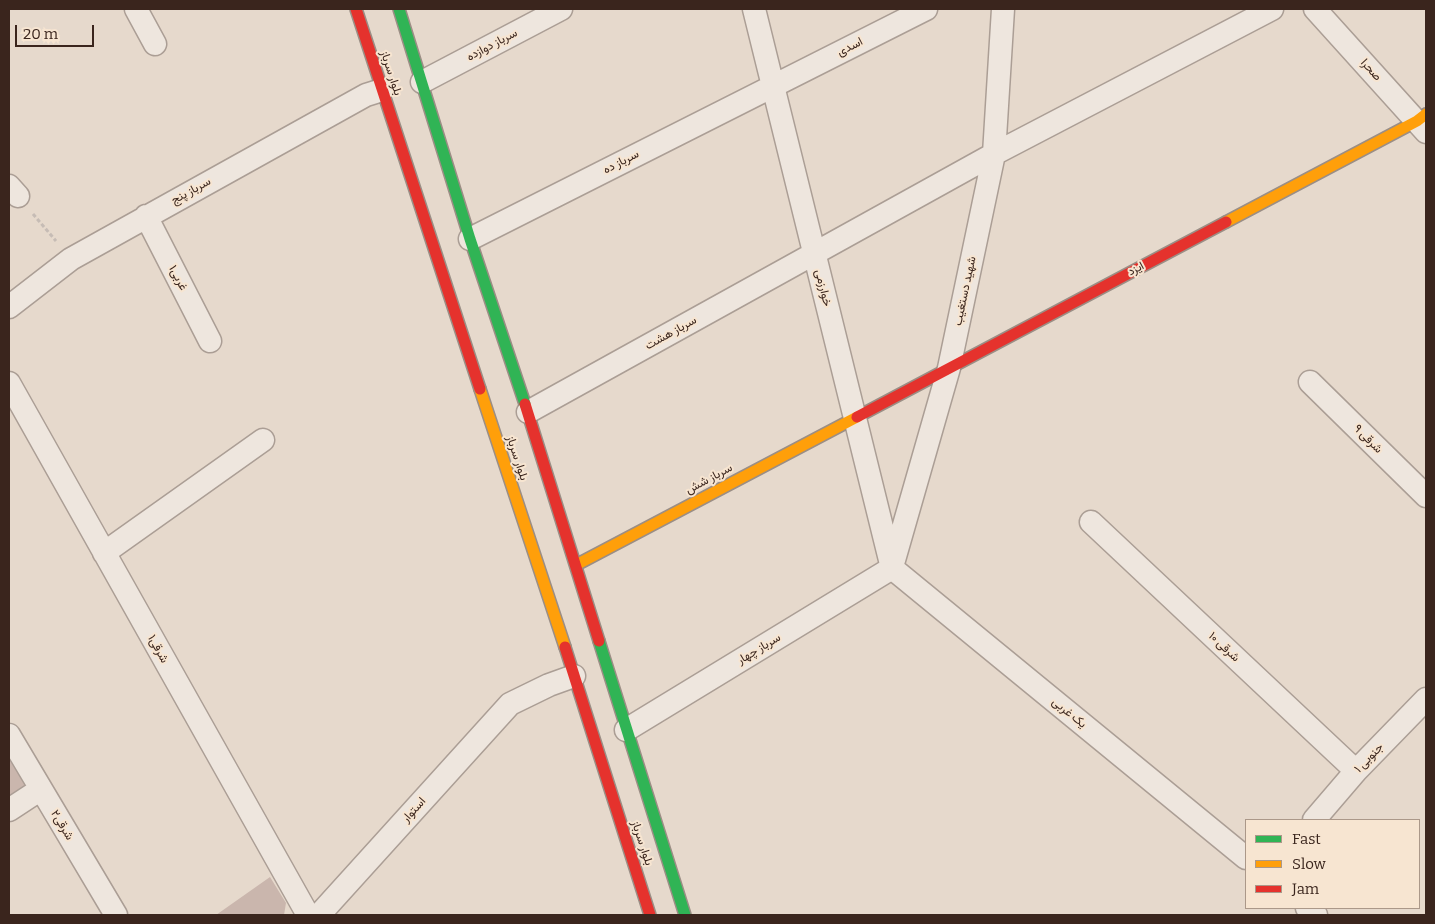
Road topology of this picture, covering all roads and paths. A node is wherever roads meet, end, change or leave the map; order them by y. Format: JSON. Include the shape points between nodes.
{"nodes":[{"id":1,"x":136,"y":9,"type":"edge"},
{"id":2,"x":356,"y":9,"type":"edge"},
{"id":3,"x":399,"y":9,"type":"edge"},
{"id":4,"x":561,"y":9,"type":"edge"},
{"id":5,"x":754,"y":9,"type":"edge"},
{"id":6,"x":926,"y":9,"type":"edge"},
{"id":7,"x":1003,"y":9,"type":"edge"},
{"id":8,"x":1272,"y":9,"type":"edge"},
{"id":9,"x":1316,"y":9,"type":"edge"},
{"id":10,"x":155,"y":44,"type":"dead end"},
{"id":11,"x":422,"y":82,"type":"junction"},
{"id":12,"x":773,"y":86,"type":"junction"},
{"id":13,"x":382,"y":90,"type":"junction"},
{"id":14,"x":1423,"y":122,"type":"edge"},
{"id":15,"x":994,"y":154,"type":"junction"},
{"id":16,"x":13,"y":191,"type":"edge"},
{"id":17,"x":146,"y":216,"type":"junction"},
{"id":18,"x":470,"y":239,"type":"junction"},
{"id":19,"x":814,"y":254,"type":"junction"},
{"id":20,"x":71,"y":259,"type":"junction"},
{"id":21,"x":9,"y":307,"type":"edge"},
{"id":22,"x":210,"y":340,"type":"dead end"},
{"id":23,"x":949,"y":368,"type":"junction"},
{"id":24,"x":9,"y":382,"type":"edge"},
{"id":25,"x":1310,"y":382,"type":"dead end"},
{"id":26,"x":528,"y":412,"type":"junction"},
{"id":27,"x":855,"y":417,"type":"junction"},
{"id":28,"x":263,"y":440,"type":"dead end"},
{"id":29,"x":1426,"y":496,"type":"edge"},
{"id":30,"x":1091,"y":522,"type":"dead end"},
{"id":31,"x":104,"y":553,"type":"junction"},
{"id":32,"x":576,"y":565,"type":"junction"},
{"id":33,"x":892,"y":568,"type":"junction"},
{"id":34,"x":574,"y":676,"type":"junction"},
{"id":35,"x":1426,"y":699,"type":"edge"},
{"id":36,"x":626,"y":730,"type":"junction"},
{"id":37,"x":9,"y":735,"type":"edge"},
{"id":38,"x":1356,"y":771,"type":"junction"},
{"id":39,"x":42,"y":789,"type":"junction"},
{"id":40,"x":9,"y":810,"type":"edge"},
{"id":41,"x":1315,"y":819,"type":"edge"},
{"id":42,"x":1245,"y":857,"type":"edge"},
{"id":43,"x":116,"y":915,"type":"edge"},
{"id":44,"x":308,"y":915,"type":"edge"},
{"id":45,"x":319,"y":915,"type":"edge"},
{"id":46,"x":650,"y":915,"type":"edge"},
{"id":47,"x":686,"y":915,"type":"edge"}],
"edges":[{"from":1,"to":10,"type":"street"},
{"from":2,"to":13,"type":"main road","name":"بلوار سرباز"},
{"from":3,"to":11,"type":"main road","name":"بلوار سرباز"},
{"from":4,"to":11,"type":"street","name":"سرباز دوازده"},
{"from":5,"to":12,"type":"street","name":"خوارزمی"},
{"from":6,"to":12,"type":"street","name":"اسدی"},
{"from":7,"to":15,"type":"street","name":"شهید دستغیب"},
{"from":8,"to":15,"type":"street"},
{"from":9,"to":14,"type":"street","name":"صحرا"},
{"from":11,"to":18,"type":"main road","name":"بلوار سرباز"},
{"from":12,"to":18,"type":"street","name":"سرباز ده"},
{"from":12,"to":19,"type":"street","name":"خوارزمی"},
{"from":13,"to":17,"type":"street","name":"سرباز پنج","via":[[366,95]]},
{"from":13,"to":34,"type":"main road","name":"بلوار سرباز"},
{"from":14,"to":23,"type":"main road","name":"ایزد"},
{"from":15,"to":19,"type":"street"},
{"from":15,"to":23,"type":"street","name":"شهید دستغیب"},
{"from":16,"to":20,"type":"path"},
{"from":17,"to":20,"type":"street","name":"سرباز پنج"},
{"from":17,"to":22,"type":"street","name":"غربی۱"},
{"from":18,"to":26,"type":"main road","name":"بلوار سرباز"},
{"from":19,"to":26,"type":"street","name":"سرباز هشت"},
{"from":19,"to":27,"type":"street","name":"خوارزمی"},
{"from":20,"to":21,"type":"street","name":"سرباز پنج"},
{"from":23,"to":27,"type":"main road","name":"ایزد"},
{"from":23,"to":33,"type":"street","name":"شهید دستغیب"},
{"from":24,"to":31,"type":"street","name":"شرقی۱"},
{"from":25,"to":29,"type":"street","name":"شرقی ۹"},
{"from":26,"to":32,"type":"main road","name":"بلوار سرباز"},
{"from":27,"to":32,"type":"main road","name":"سرباز شش"},
{"from":27,"to":33,"type":"street","name":"خوارزمی"},
{"from":28,"to":31,"type":"street"},
{"from":30,"to":38,"type":"street","name":"شرقی ۱۰"},
{"from":31,"to":44,"type":"street","name":"شرقی۱"},
{"from":32,"to":36,"type":"main road","name":"بلوار سرباز"},
{"from":33,"to":36,"type":"street","name":"سرباز چهار"},
{"from":33,"to":42,"type":"street","name":"یک غربی"},
{"from":34,"to":45,"type":"street","name":"استوار","via":[[510,704]]},
{"from":34,"to":46,"type":"main road","name":"بلوار سرباز"},
{"from":35,"to":38,"type":"street","name":"جنوبی ۱"},
{"from":36,"to":47,"type":"main road","name":"بلوار سرباز"},
{"from":37,"to":39,"type":"street","name":"شرقی۲"},
{"from":38,"to":41,"type":"street","name":"جنوبی ۱"},
{"from":39,"to":40,"type":"street"},
{"from":39,"to":43,"type":"street","name":"شرقی۲"}]}
